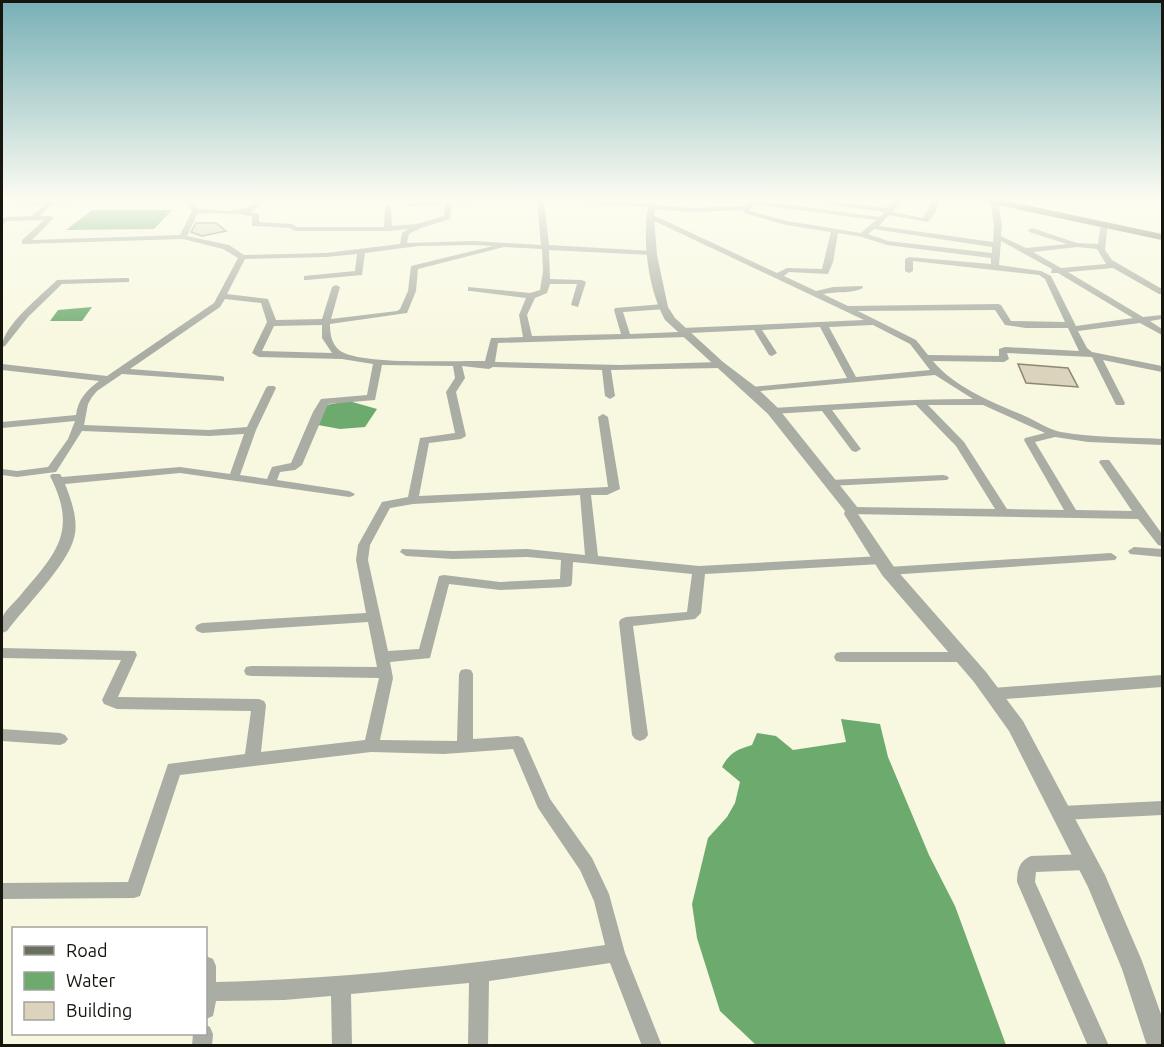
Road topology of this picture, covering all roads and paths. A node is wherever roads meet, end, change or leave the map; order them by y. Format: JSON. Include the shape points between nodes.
{"nodes":[{"id":1,"x":222,"y":247,"type":"edge"},
{"id":2,"x":395,"y":247,"type":"edge"},
{"id":3,"x":498,"y":247,"type":"edge"},
{"id":4,"x":534,"y":247,"type":"edge"},
{"id":5,"x":652,"y":247,"type":"edge"},
{"id":6,"x":723,"y":247,"type":"edge"},
{"id":7,"x":831,"y":247,"type":"edge"},
{"id":8,"x":919,"y":247,"type":"edge"},
{"id":9,"x":995,"y":247,"type":"edge"},
{"id":10,"x":1015,"y":247,"type":"edge"},
{"id":11,"x":1052,"y":247,"type":"edge"},
{"id":12,"x":1102,"y":247,"type":"edge"},
{"id":13,"x":544,"y":248,"type":"junction"},
{"id":14,"x":1025,"y":250,"type":"junction"},
{"id":15,"x":362,"y":251,"type":"junction"},
{"id":16,"x":652,"y":253,"type":"junction"},
{"id":17,"x":994,"y":256,"type":"junction"},
{"id":18,"x":242,"y":257,"type":"junction"},
{"id":19,"x":1116,"y":265,"type":"junction"},
{"id":20,"x":995,"y":267,"type":"junction"},
{"id":21,"x":1057,"y":270,"type":"junction"},
{"id":22,"x":909,"y":271,"type":"dead end"},
{"id":23,"x":1041,"y":273,"type":"junction"},
{"id":24,"x":777,"y":277,"type":"junction"},
{"id":25,"x":306,"y":278,"type":"dead end"},
{"id":26,"x":126,"y":280,"type":"dead end"},
{"id":27,"x":546,"y":281,"type":"junction"},
{"id":28,"x":336,"y":287,"type":"dead end"},
{"id":29,"x":859,"y":288,"type":"dead end"},
{"id":30,"x":471,"y":289,"type":"dead end"},
{"id":31,"x":1162,"y":291,"type":"edge"},
{"id":32,"x":815,"y":294,"type":"junction"},
{"id":33,"x":224,"y":296,"type":"junction"},
{"id":34,"x":531,"y":296,"type":"junction"},
{"id":35,"x":575,"y":305,"type":"dead end"},
{"id":36,"x":663,"y":307,"type":"junction"},
{"id":37,"x":846,"y":308,"type":"junction"},
{"id":38,"x":1162,"y":317,"type":"edge"},
{"id":39,"x":1142,"y":320,"type":"junction"},
{"id":40,"x":271,"y":322,"type":"junction"},
{"id":41,"x":326,"y":322,"type":"junction"},
{"id":42,"x":874,"y":322,"type":"junction"},
{"id":43,"x":823,"y":324,"type":"junction"},
{"id":44,"x":756,"y":327,"type":"junction"},
{"id":45,"x":1071,"y":327,"type":"junction"},
{"id":46,"x":684,"y":332,"type":"junction"},
{"id":47,"x":1162,"y":332,"type":"edge"},
{"id":48,"x":626,"y":337,"type":"junction"},
{"id":49,"x":531,"y":340,"type":"junction"},
{"id":50,"x":2,"y":344,"type":"edge"},
{"id":51,"x":772,"y":353,"type":"dead end"},
{"id":52,"x":1093,"y":355,"type":"junction"},
{"id":53,"x":343,"y":356,"type":"junction"},
{"id":54,"x":925,"y":358,"type":"junction"},
{"id":55,"x":378,"y":362,"type":"junction"},
{"id":56,"x":457,"y":364,"type":"junction"},
{"id":57,"x":719,"y":365,"type":"junction"},
{"id":58,"x":489,"y":366,"type":"junction"},
{"id":59,"x":2,"y":367,"type":"edge"},
{"id":60,"x":606,"y":367,"type":"junction"},
{"id":61,"x":1162,"y":369,"type":"edge"},
{"id":62,"x":120,"y":371,"type":"junction"},
{"id":63,"x":937,"y":372,"type":"junction"},
{"id":64,"x":109,"y":379,"type":"junction"},
{"id":65,"x":221,"y":379,"type":"dead end"},
{"id":66,"x":853,"y":381,"type":"junction"},
{"id":67,"x":272,"y":388,"type":"dead end"},
{"id":68,"x":752,"y":390,"type":"junction"},
{"id":69,"x":610,"y":396,"type":"dead end"},
{"id":70,"x":919,"y":402,"type":"junction"},
{"id":71,"x":985,"y":402,"type":"junction"},
{"id":72,"x":1120,"y":403,"type":"dead end"},
{"id":73,"x":824,"y":408,"type":"junction"},
{"id":74,"x":773,"y":411,"type":"junction"},
{"id":75,"x":603,"y":417,"type":"dead end"},
{"id":76,"x":79,"y":423,"type":"junction"},
{"id":77,"x":2,"y":425,"type":"edge"},
{"id":78,"x":251,"y":430,"type":"junction"},
{"id":79,"x":1055,"y":434,"type":"junction"},
{"id":80,"x":1162,"y":442,"type":"edge"},
{"id":81,"x":856,"y":449,"type":"dead end"},
{"id":82,"x":1105,"y":462,"type":"dead end"},
{"id":83,"x":2,"y":472,"type":"edge"},
{"id":84,"x":55,"y":476,"type":"junction"},
{"id":85,"x":234,"y":477,"type":"junction"},
{"id":86,"x":943,"y":478,"type":"dead end"},
{"id":87,"x":271,"y":482,"type":"junction"},
{"id":88,"x":830,"y":483,"type":"junction"},
{"id":89,"x":585,"y":491,"type":"junction"},
{"id":90,"x":349,"y":494,"type":"dead end"},
{"id":91,"x":413,"y":500,"type":"junction"},
{"id":92,"x":853,"y":511,"type":"junction"},
{"id":93,"x":1003,"y":512,"type":"junction"},
{"id":94,"x":1072,"y":513,"type":"junction"},
{"id":95,"x":1141,"y":515,"type":"junction"},
{"id":96,"x":1162,"y":542,"type":"edge"},
{"id":97,"x":1134,"y":551,"type":"dead end"},
{"id":98,"x":406,"y":552,"type":"dead end"},
{"id":99,"x":1162,"y":553,"type":"edge"},
{"id":100,"x":567,"y":557,"type":"junction"},
{"id":101,"x":1111,"y":557,"type":"dead end"},
{"id":102,"x":592,"y":559,"type":"junction"},
{"id":103,"x":884,"y":566,"type":"junction"},
{"id":104,"x":699,"y":570,"type":"junction"},
{"id":105,"x":374,"y":617,"type":"junction"},
{"id":106,"x":2,"y":628,"type":"edge"},
{"id":107,"x":202,"y":628,"type":"dead end"},
{"id":108,"x":2,"y":653,"type":"edge"},
{"id":109,"x":383,"y":657,"type":"junction"},
{"id":110,"x":841,"y":657,"type":"dead end"},
{"id":111,"x":962,"y":657,"type":"junction"},
{"id":112,"x":251,"y":671,"type":"dead end"},
{"id":113,"x":385,"y":673,"type":"junction"},
{"id":114,"x":466,"y":674,"type":"dead end"},
{"id":115,"x":1162,"y":681,"type":"edge"},
{"id":116,"x":993,"y":694,"type":"junction"},
{"id":117,"x":2,"y":735,"type":"edge"},
{"id":118,"x":640,"y":735,"type":"dead end"},
{"id":119,"x":60,"y":739,"type":"dead end"},
{"id":120,"x":371,"y":746,"type":"junction"},
{"id":121,"x":465,"y":746,"type":"junction"},
{"id":122,"x":252,"y":760,"type":"junction"},
{"id":123,"x":1162,"y":808,"type":"edge"},
{"id":124,"x":1062,"y":813,"type":"junction"},
{"id":125,"x":1087,"y":862,"type":"junction"},
{"id":126,"x":2,"y":891,"type":"edge"},
{"id":127,"x":616,"y":953,"type":"junction"},
{"id":128,"x":479,"y":974,"type":"junction"},
{"id":129,"x":341,"y":984,"type":"junction"},
{"id":130,"x":207,"y":1001,"type":"edge"},
{"id":131,"x":342,"y":1046,"type":"edge"},
{"id":132,"x":478,"y":1046,"type":"edge"},
{"id":133,"x":652,"y":1046,"type":"edge"},
{"id":134,"x":1099,"y":1046,"type":"edge"},
{"id":135,"x":1160,"y":1046,"type":"edge"}],
"edges":[{"from":1,"to":18,"type":"street"},
{"from":2,"to":15,"type":"street"},
{"from":3,"to":41,"type":"street","via":[[414,268],[412,291],[404,311]]},
{"from":4,"to":13,"type":"street"},
{"from":5,"to":16,"type":"street"},
{"from":6,"to":24,"type":"street"},
{"from":7,"to":24,"type":"street","via":[[825,272],[787,270]]},
{"from":8,"to":17,"type":"street"},
{"from":9,"to":17,"type":"street"},
{"from":10,"to":14,"type":"street"},
{"from":11,"to":14,"type":"street"},
{"from":12,"to":19,"type":"street","via":[[1109,261]]},
{"from":13,"to":16,"type":"street"},
{"from":13,"to":27,"type":"street"},
{"from":14,"to":21,"type":"street"},
{"from":15,"to":18,"type":"street"},
{"from":15,"to":25,"type":"street","via":[[359,273]]},
{"from":16,"to":36,"type":"street"},
{"from":17,"to":20,"type":"street"},
{"from":18,"to":33,"type":"street"},
{"from":19,"to":21,"type":"street"},
{"from":19,"to":31,"type":"street"},
{"from":20,"to":22,"type":"street","via":[[909,259]]},
{"from":20,"to":23,"type":"street"},
{"from":21,"to":23,"type":"street"},
{"from":21,"to":39,"type":"street"},
{"from":23,"to":45,"type":"street","via":[[1048,278]]},
{"from":24,"to":32,"type":"street"},
{"from":26,"to":50,"type":"street","via":[[60,282],[25,315]]},
{"from":27,"to":34,"type":"street","via":[[544,291]]},
{"from":27,"to":35,"type":"street","via":[[582,282]]},
{"from":28,"to":41,"type":"street"},
{"from":29,"to":32,"type":"street"},
{"from":30,"to":34,"type":"street"},
{"from":32,"to":37,"type":"street"},
{"from":33,"to":40,"type":"street","via":[[265,301]]},
{"from":33,"to":62,"type":"street","via":[[217,305]]},
{"from":34,"to":49,"type":"street","via":[[523,315],[526,337]]},
{"from":36,"to":46,"type":"street","via":[[670,320]]},
{"from":36,"to":48,"type":"street","via":[[618,306]]},
{"from":37,"to":42,"type":"street"},
{"from":37,"to":45,"type":"street","via":[[998,307],[1008,323]]},
{"from":38,"to":39,"type":"street"},
{"from":39,"to":45,"type":"street"},
{"from":39,"to":47,"type":"street"},
{"from":40,"to":41,"type":"street"},
{"from":40,"to":53,"type":"street","via":[[259,354]]},
{"from":41,"to":53,"type":"street","via":[[333,350]]},
{"from":42,"to":43,"type":"street"},
{"from":42,"to":54,"type":"street","via":[[913,342]]},
{"from":43,"to":44,"type":"street"},
{"from":43,"to":66,"type":"street"},
{"from":44,"to":46,"type":"street"},
{"from":44,"to":51,"type":"street"},
{"from":45,"to":52,"type":"street","via":[[1083,350]]},
{"from":46,"to":48,"type":"street"},
{"from":46,"to":57,"type":"street"},
{"from":48,"to":49,"type":"street"},
{"from":49,"to":58,"type":"street","via":[[494,340]]},
{"from":52,"to":54,"type":"street","via":[[1005,350],[1004,359]]},
{"from":52,"to":61,"type":"street"},
{"from":52,"to":72,"type":"street"},
{"from":53,"to":55,"type":"street"},
{"from":54,"to":63,"type":"street"},
{"from":55,"to":56,"type":"street"},
{"from":55,"to":87,"type":"street","via":[[371,398],[326,401],[296,465],[276,469]]},
{"from":56,"to":58,"type":"street"},
{"from":56,"to":91,"type":"street","via":[[460,378],[451,392],[461,435],[424,440]]},
{"from":57,"to":60,"type":"street"},
{"from":57,"to":68,"type":"street"},
{"from":58,"to":60,"type":"street"},
{"from":59,"to":64,"type":"street"},
{"from":60,"to":69,"type":"street"},
{"from":62,"to":64,"type":"street"},
{"from":62,"to":65,"type":"street"},
{"from":63,"to":66,"type":"street"},
{"from":63,"to":71,"type":"street"},
{"from":64,"to":76,"type":"street","via":[[85,398]]},
{"from":66,"to":68,"type":"street"},
{"from":67,"to":78,"type":"street"},
{"from":68,"to":74,"type":"street"},
{"from":70,"to":71,"type":"street"},
{"from":70,"to":73,"type":"street"},
{"from":70,"to":93,"type":"street","via":[[960,444]]},
{"from":71,"to":79,"type":"street"},
{"from":73,"to":74,"type":"street"},
{"from":73,"to":81,"type":"street"},
{"from":74,"to":88,"type":"street"},
{"from":75,"to":89,"type":"street","via":[[614,489]]},
{"from":76,"to":77,"type":"street"},
{"from":76,"to":78,"type":"street","via":[[209,433]]},
{"from":76,"to":84,"type":"street"},
{"from":78,"to":85,"type":"street"},
{"from":79,"to":80,"type":"street"},
{"from":79,"to":94,"type":"street","via":[[1029,440]]},
{"from":82,"to":95,"type":"street"},
{"from":83,"to":84,"type":"street"},
{"from":84,"to":85,"type":"street","via":[[180,470]]},
{"from":84,"to":106,"type":"street","via":[[68,513],[68,539]]},
{"from":85,"to":87,"type":"street"},
{"from":86,"to":88,"type":"street"},
{"from":87,"to":90,"type":"street"},
{"from":88,"to":92,"type":"street"},
{"from":89,"to":91,"type":"street"},
{"from":89,"to":102,"type":"street"},
{"from":91,"to":105,"type":"street","via":[[386,504],[364,545],[363,573]]},
{"from":92,"to":93,"type":"street"},
{"from":92,"to":103,"type":"street","via":[[851,514]]},
{"from":93,"to":94,"type":"street"},
{"from":94,"to":95,"type":"street"},
{"from":95,"to":96,"type":"street"},
{"from":97,"to":99,"type":"street"},
{"from":98,"to":100,"type":"street"},
{"from":100,"to":102,"type":"street"},
{"from":100,"to":109,"type":"street","via":[[566,583],[500,586],[444,579],[425,654]]},
{"from":101,"to":103,"type":"street"},
{"from":102,"to":104,"type":"street"},
{"from":103,"to":104,"type":"street"},
{"from":103,"to":111,"type":"street"},
{"from":104,"to":118,"type":"street","via":[[694,613],[690,616],[626,622]]},
{"from":105,"to":107,"type":"street"},
{"from":105,"to":109,"type":"street"},
{"from":108,"to":122,"type":"street","via":[[130,655],[109,700],[117,703],[259,705]]},
{"from":109,"to":113,"type":"street"},
{"from":110,"to":111,"type":"street"},
{"from":111,"to":116,"type":"street"},
{"from":112,"to":113,"type":"street"},
{"from":113,"to":120,"type":"street"},
{"from":114,"to":121,"type":"street"},
{"from":115,"to":116,"type":"street"},
{"from":116,"to":124,"type":"street","via":[[1017,726]]},
{"from":117,"to":119,"type":"street"},
{"from":120,"to":121,"type":"street"},
{"from":120,"to":122,"type":"street"},
{"from":121,"to":127,"type":"street","via":[[518,742],[544,803],[586,864],[603,900]]},
{"from":122,"to":126,"type":"street","via":[[174,769],[134,890]]},
{"from":123,"to":124,"type":"street"},
{"from":124,"to":125,"type":"street"},
{"from":125,"to":134,"type":"street","via":[[1031,864],[1026,882]]},
{"from":125,"to":135,"type":"street","via":[[1134,969]]},
{"from":127,"to":128,"type":"street"},
{"from":127,"to":133,"type":"street"},
{"from":128,"to":129,"type":"street"},
{"from":128,"to":132,"type":"street"},
{"from":129,"to":130,"type":"street"},
{"from":129,"to":131,"type":"street"}]}
